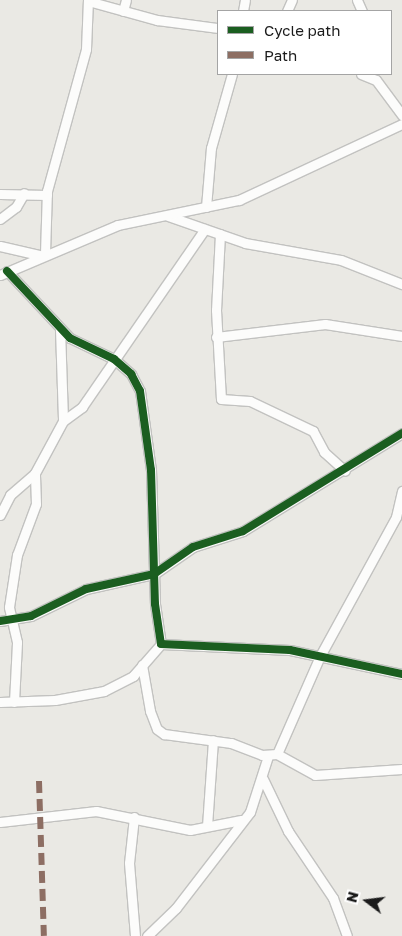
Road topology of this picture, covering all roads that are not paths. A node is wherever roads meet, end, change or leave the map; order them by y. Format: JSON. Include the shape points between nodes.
{"nodes":[{"id":1,"x":88,"y":0,"type":"edge"},
{"id":2,"x":126,"y":0,"type":"edge"},
{"id":3,"x":122,"y":11,"type":"junction"},
{"id":4,"x":217,"y":28,"type":"edge"},
{"id":5,"x":232,"y":75,"type":"edge"},
{"id":6,"x":367,"y":75,"type":"edge"},
{"id":7,"x":402,"y":115,"type":"edge"},
{"id":8,"x":402,"y":124,"type":"edge"},
{"id":9,"x":24,"y":193,"type":"junction"},
{"id":10,"x":0,"y":194,"type":"edge"},
{"id":11,"x":47,"y":195,"type":"junction"},
{"id":12,"x":206,"y":207,"type":"junction"},
{"id":13,"x":167,"y":216,"type":"junction"},
{"id":14,"x":0,"y":219,"type":"edge"},
{"id":15,"x":205,"y":229,"type":"junction"},
{"id":16,"x":220,"y":234,"type":"junction"},
{"id":17,"x":0,"y":246,"type":"edge"},
{"id":18,"x":42,"y":254,"type":"junction"},
{"id":19,"x":4,"y":273,"type":"edge"},
{"id":20,"x":402,"y":284,"type":"edge"},
{"id":21,"x":60,"y":329,"type":"junction"},
{"id":22,"x":402,"y":336,"type":"edge"},
{"id":23,"x":216,"y":338,"type":"junction"},
{"id":24,"x":114,"y":359,"type":"junction"},
{"id":25,"x":63,"y":421,"type":"junction"},
{"id":26,"x":402,"y":433,"type":"edge"},
{"id":27,"x":345,"y":471,"type":"junction"},
{"id":28,"x":35,"y":473,"type":"junction"},
{"id":29,"x":402,"y":491,"type":"edge"},
{"id":30,"x":3,"y":501,"type":"edge"},
{"id":31,"x":0,"y":515,"type":"edge"},
{"id":32,"x":154,"y":574,"type":"junction"},
{"id":33,"x":10,"y":620,"type":"junction"},
{"id":34,"x":0,"y":621,"type":"edge"},
{"id":35,"x":161,"y":644,"type":"junction"},
{"id":36,"x":320,"y":656,"type":"junction"},
{"id":37,"x":142,"y":665,"type":"junction"},
{"id":38,"x":402,"y":674,"type":"edge"},
{"id":39,"x":0,"y":702,"type":"edge"},
{"id":40,"x":14,"y":702,"type":"junction"},
{"id":41,"x":213,"y":740,"type":"junction"},
{"id":42,"x":272,"y":755,"type":"junction"},
{"id":43,"x":402,"y":769,"type":"edge"},
{"id":44,"x":262,"y":778,"type":"junction"},
{"id":45,"x":134,"y":817,"type":"junction"},
{"id":46,"x":241,"y":820,"type":"junction"},
{"id":47,"x":0,"y":822,"type":"edge"},
{"id":48,"x":207,"y":826,"type":"junction"},
{"id":49,"x":136,"y":936,"type":"edge"},
{"id":50,"x":147,"y":936,"type":"edge"},
{"id":51,"x":347,"y":936,"type":"edge"}],
"edges":[{"from":1,"to":3,"type":"street"},
{"from":1,"to":11,"type":"street","via":[[86,49]]},
{"from":2,"to":3,"type":"street"},
{"from":3,"to":4,"type":"street"},
{"from":5,"to":12,"type":"street","via":[[211,148]]},
{"from":6,"to":7,"type":"street"},
{"from":8,"to":12,"type":"street","via":[[238,200]]},
{"from":9,"to":10,"type":"street"},
{"from":9,"to":11,"type":"street"},
{"from":9,"to":14,"type":"street","via":[[16,206]]},
{"from":11,"to":18,"type":"street"},
{"from":12,"to":13,"type":"street"},
{"from":13,"to":15,"type":"street"},
{"from":13,"to":18,"type":"street","via":[[118,226]]},
{"from":15,"to":16,"type":"street"},
{"from":15,"to":24,"type":"street","via":[[182,269]]},
{"from":16,"to":20,"type":"street","via":[[341,260]]},
{"from":16,"to":23,"type":"street"},
{"from":17,"to":18,"type":"street"},
{"from":18,"to":19,"type":"street"},
{"from":19,"to":21,"type":"street"},
{"from":21,"to":24,"type":"street","via":[[86,348]]},
{"from":21,"to":25,"type":"street"},
{"from":22,"to":23,"type":"street","via":[[325,324]]},
{"from":23,"to":27,"type":"street","via":[[221,399],[250,401],[313,431],[324,452]]},
{"from":24,"to":25,"type":"street","via":[[82,407]]},
{"from":24,"to":32,"type":"street","via":[[131,374],[140,391],[151,470]]},
{"from":25,"to":28,"type":"street"},
{"from":26,"to":27,"type":"street"},
{"from":27,"to":32,"type":"street","via":[[237,534],[210,538],[177,554]]},
{"from":28,"to":30,"type":"street"},
{"from":28,"to":33,"type":"street","via":[[36,504],[17,554]]},
{"from":29,"to":36,"type":"street","via":[[396,517]]},
{"from":30,"to":31,"type":"street"},
{"from":32,"to":33,"type":"street","via":[[86,589],[31,616]]},
{"from":32,"to":35,"type":"street"},
{"from":33,"to":34,"type":"street"},
{"from":33,"to":40,"type":"street","via":[[17,642]]},
{"from":35,"to":36,"type":"street","via":[[249,646]]},
{"from":35,"to":37,"type":"street"},
{"from":36,"to":38,"type":"street"},
{"from":36,"to":42,"type":"street"},
{"from":37,"to":40,"type":"street","via":[[133,676],[104,691]]},
{"from":37,"to":41,"type":"street","via":[[157,729],[178,737]]},
{"from":39,"to":40,"type":"street"},
{"from":41,"to":42,"type":"street"},
{"from":41,"to":48,"type":"street"},
{"from":42,"to":43,"type":"street","via":[[314,775]]},
{"from":42,"to":44,"type":"street"},
{"from":44,"to":46,"type":"street","via":[[250,812]]},
{"from":44,"to":51,"type":"street","via":[[288,831],[333,898]]},
{"from":45,"to":47,"type":"street","via":[[78,811],[41,820]]},
{"from":45,"to":48,"type":"street","via":[[190,830]]},
{"from":45,"to":49,"type":"street","via":[[129,864]]},
{"from":46,"to":48,"type":"street"},
{"from":46,"to":50,"type":"street","via":[[176,908]]}]}
